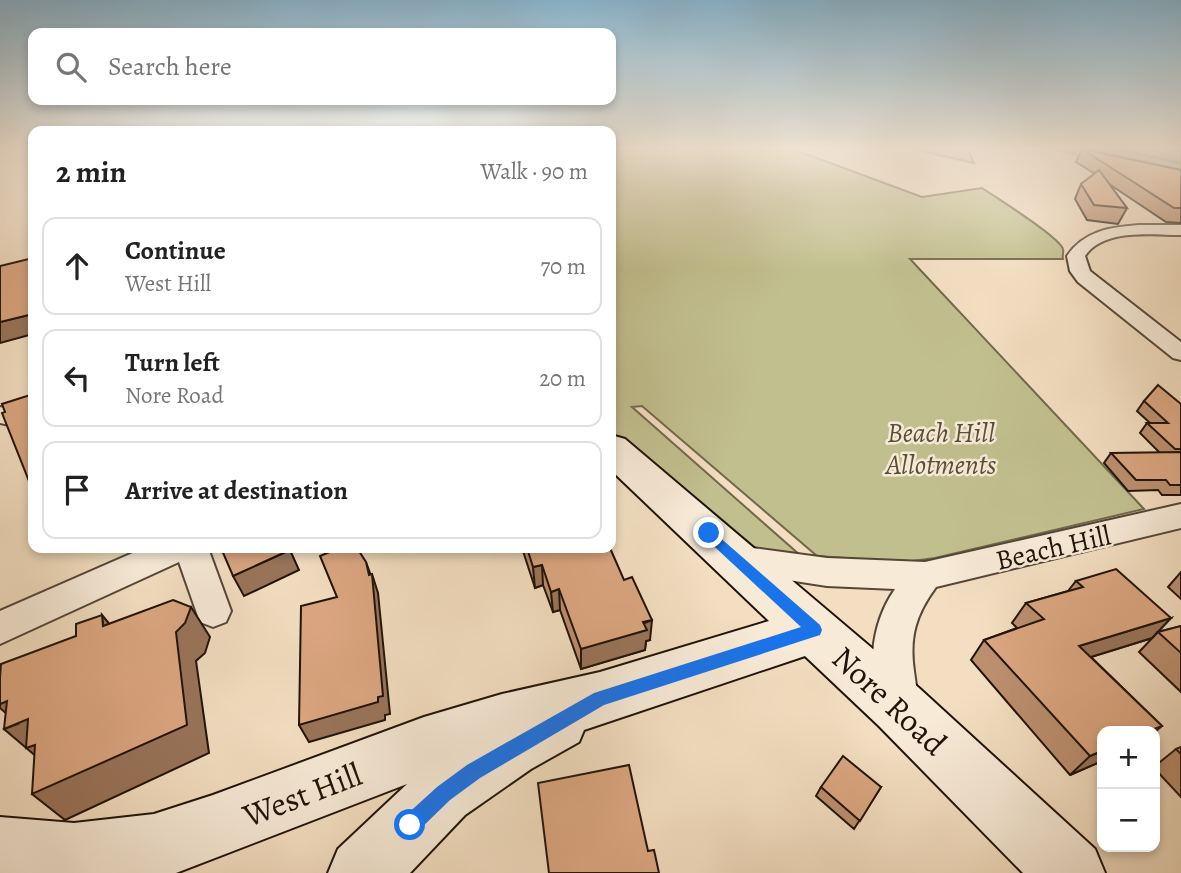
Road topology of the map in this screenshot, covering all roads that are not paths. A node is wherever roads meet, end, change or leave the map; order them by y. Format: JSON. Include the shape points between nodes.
{"nodes":[{"id":1,"x":1181,"y":230,"type":"edge"},
{"id":2,"x":1181,"y":353,"type":"edge"},
{"id":3,"x":0,"y":415,"type":"edge"},
{"id":4,"x":28,"y":416,"type":"edge"},
{"id":5,"x":616,"y":452,"type":"edge"},
{"id":6,"x":1181,"y":516,"type":"edge"},
{"id":7,"x":165,"y":553,"type":"edge"},
{"id":8,"x":193,"y":553,"type":"edge"},
{"id":9,"x":737,"y":559,"type":"junction"},
{"id":10,"x":925,"y":576,"type":"junction"},
{"id":11,"x":213,"y":611,"type":"dead end"},
{"id":12,"x":0,"y":628,"type":"edge"},
{"id":13,"x":814,"y":630,"type":"junction"},
{"id":14,"x":600,"y":699,"type":"junction"},
{"id":15,"x":899,"y":707,"type":"junction"},
{"id":16,"x":0,"y":851,"type":"edge"},
{"id":17,"x":362,"y":873,"type":"edge"},
{"id":18,"x":1071,"y":873,"type":"edge"}],
"edges":[{"from":1,"to":2,"type":"street","via":[[1107,234],[1081,247],[1076,256],[1085,278]]},
{"from":3,"to":4,"type":"street"},
{"from":5,"to":9,"type":"street","name":"Nore Road"},
{"from":6,"to":10,"type":"street","name":"Beach Hill"},
{"from":7,"to":12,"type":"street"},
{"from":8,"to":11,"type":"street"},
{"from":9,"to":10,"type":"street","name":"Beach Hill","via":[[827,572]]},
{"from":9,"to":13,"type":"street","name":"Nore Road"},
{"from":10,"to":15,"type":"street","via":[[897,614],[891,659]]},
{"from":13,"to":14,"type":"street","name":"West Hill"},
{"from":13,"to":15,"type":"street","name":"Nore Road"},
{"from":14,"to":16,"type":"street","name":"West Hill","via":[[502,722],[424,747],[154,846],[74,857]]},
{"from":14,"to":17,"type":"street","name":"West Hill","via":[[510,748],[453,786]]},
{"from":15,"to":18,"type":"street","name":"Nore Road"}]}
